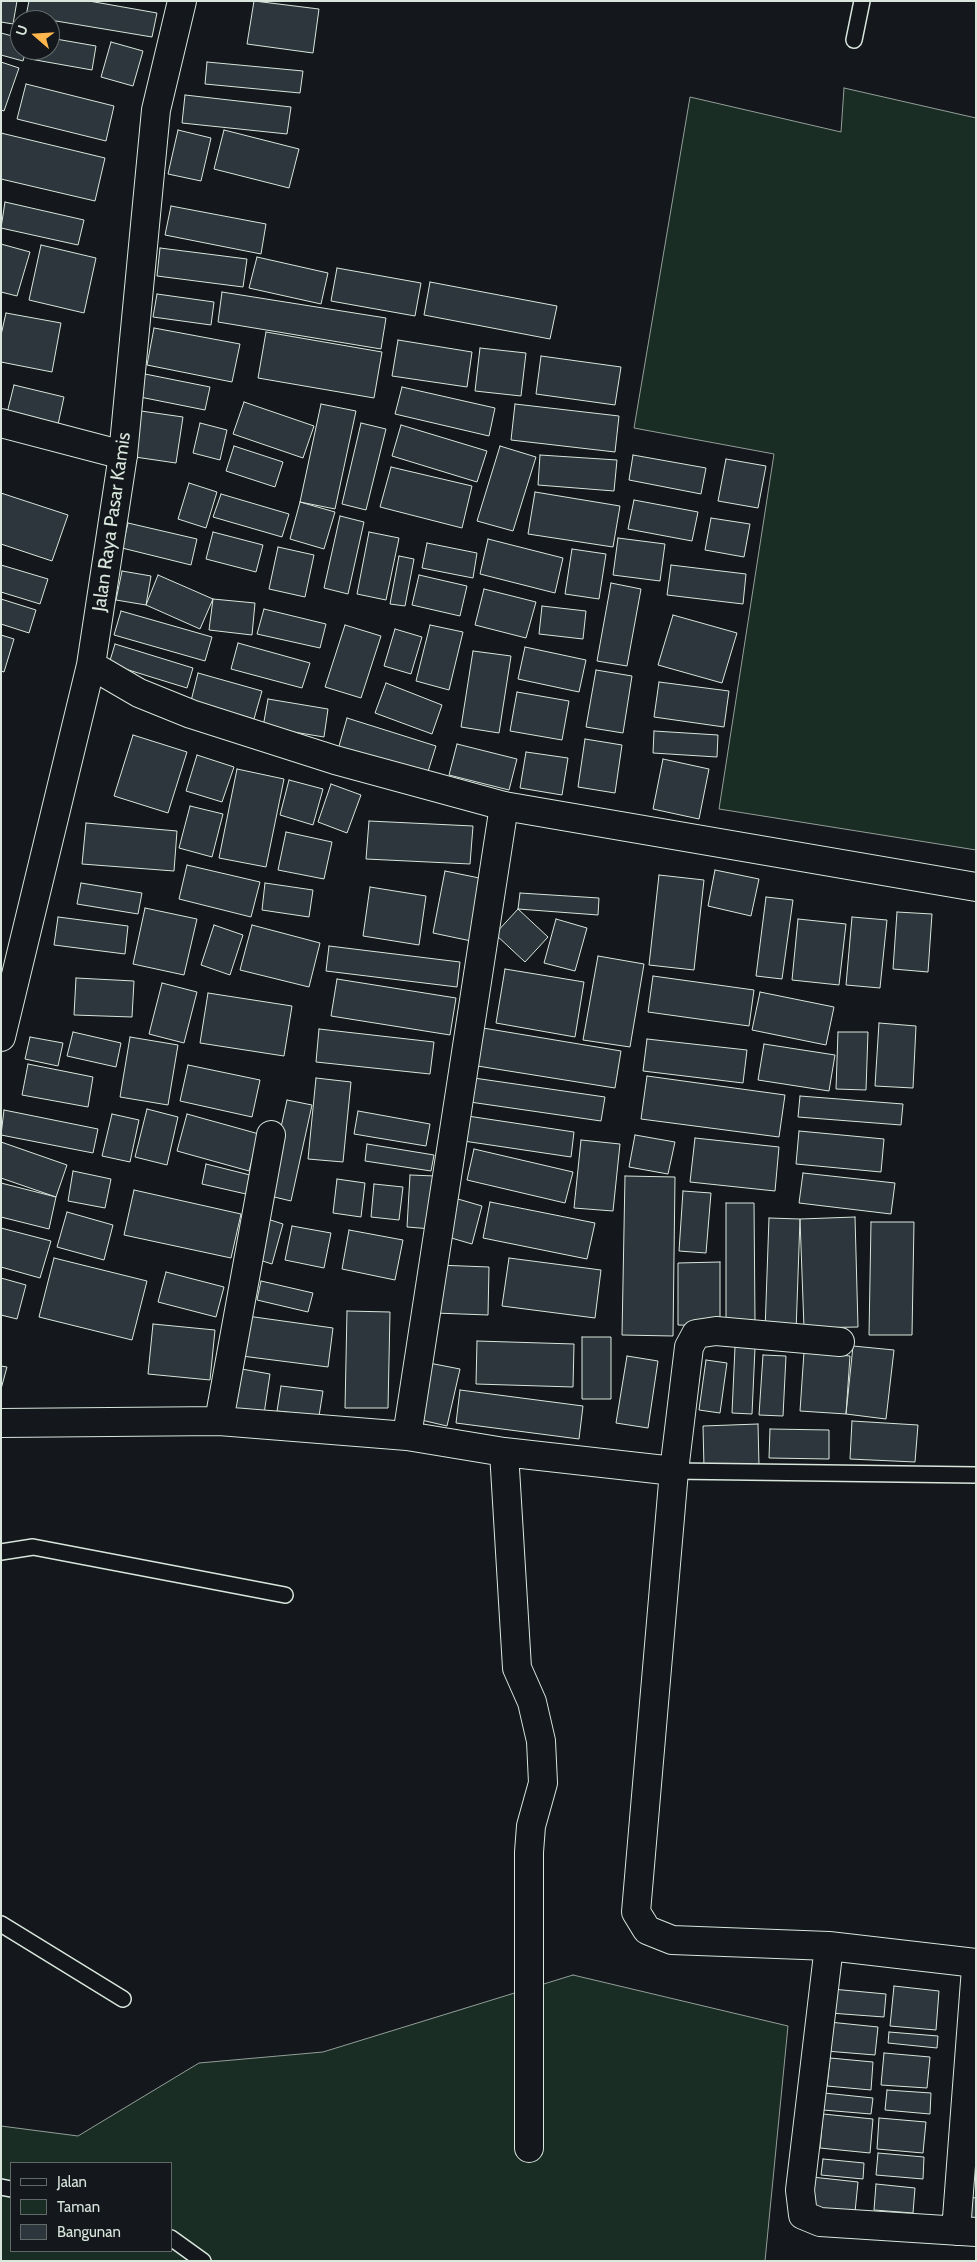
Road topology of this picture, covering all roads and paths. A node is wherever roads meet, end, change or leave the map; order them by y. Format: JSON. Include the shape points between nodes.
{"nodes":[{"id":1,"x":182,"y":1,"type":"edge"},
{"id":2,"x":862,"y":1,"type":"edge"},
{"id":3,"x":854,"y":40,"type":"dead end"},
{"id":4,"x":1,"y":423,"type":"edge"},
{"id":5,"x":123,"y":455,"type":"junction"},
{"id":6,"x":91,"y":665,"type":"junction"},
{"id":7,"x":504,"y":806,"type":"junction"},
{"id":8,"x":976,"y":886,"type":"edge"},
{"id":9,"x":5,"y":1006,"type":"edge"},
{"id":10,"x":1,"y":1037,"type":"edge"},
{"id":11,"x":271,"y":1135,"type":"dead end"},
{"id":12,"x":840,"y":1342,"type":"dead end"},
{"id":13,"x":219,"y":1421,"type":"junction"},
{"id":14,"x":1,"y":1423,"type":"edge"},
{"id":15,"x":407,"y":1436,"type":"junction"},
{"id":16,"x":504,"y":1452,"type":"junction"},
{"id":17,"x":674,"y":1472,"type":"junction"},
{"id":18,"x":976,"y":1475,"type":"edge"},
{"id":19,"x":1,"y":1552,"type":"edge"},
{"id":20,"x":285,"y":1595,"type":"dead end"},
{"id":21,"x":1,"y":1924,"type":"edge"},
{"id":22,"x":829,"y":1946,"type":"junction"},
{"id":23,"x":976,"y":1964,"type":"edge"},
{"id":24,"x":976,"y":1968,"type":"edge"},
{"id":25,"x":123,"y":1998,"type":"dead end"},
{"id":26,"x":529,"y":2148,"type":"dead end"},
{"id":27,"x":966,"y":2231,"type":"edge"},
{"id":28,"x":172,"y":2239,"type":"edge"},
{"id":29,"x":203,"y":2261,"type":"edge"}],
"edges":[{"from":1,"to":5,"type":"street","name":"Jalan Raya Pasar Kamis","via":[[156,110]]},
{"from":2,"to":3,"type":"lane"},
{"from":4,"to":5,"type":"street"},
{"from":5,"to":6,"type":"street","name":"Jalan Raya Pasar Kamis"},
{"from":6,"to":7,"type":"street","via":[[139,693],[190,714],[336,760]]},
{"from":6,"to":9,"type":"street","name":"Jalan Raya Pasar Kamis"},
{"from":7,"to":8,"type":"street"},
{"from":7,"to":15,"type":"street"},
{"from":9,"to":10,"type":"street","name":"Jalan Raya Pasar Kamis"},
{"from":11,"to":13,"type":"street"},
{"from":12,"to":17,"type":"street","via":[[716,1330],[696,1334],[689,1347]]},
{"from":13,"to":14,"type":"street"},
{"from":13,"to":15,"type":"street"},
{"from":15,"to":16,"type":"street"},
{"from":16,"to":17,"type":"street"},
{"from":16,"to":26,"type":"street","via":[[517,1668],[532,1702],[541,1741],[543,1783],[531,1826],[529,1852]]},
{"from":17,"to":18,"type":"lane"},
{"from":17,"to":22,"type":"street","via":[[636,1912],[647,1930],[672,1940]]},
{"from":19,"to":20,"type":"lane","via":[[32,1547]]},
{"from":21,"to":25,"type":"lane"},
{"from":22,"to":23,"type":"street"},
{"from":22,"to":27,"type":"street","via":[[800,2190],[804,2215],[820,2222]]},
{"from":24,"to":27,"type":"street"},
{"from":28,"to":29,"type":"lane"}]}
